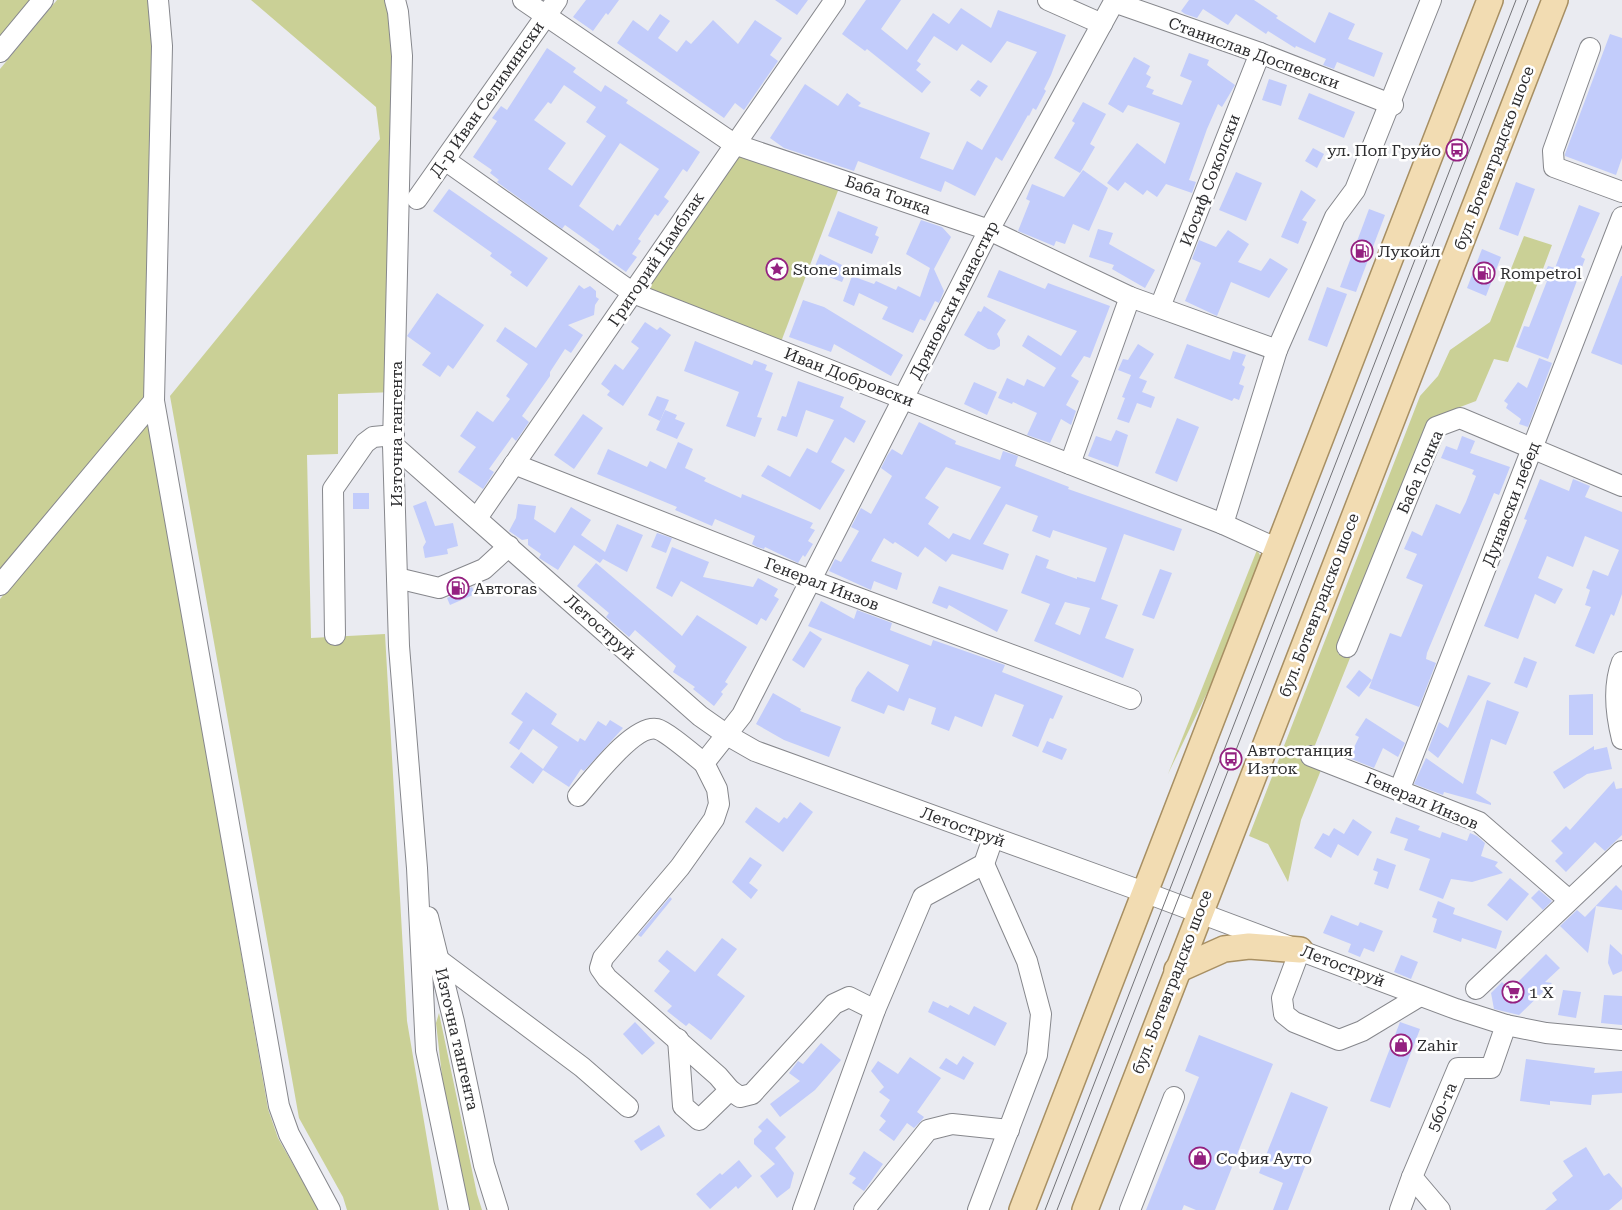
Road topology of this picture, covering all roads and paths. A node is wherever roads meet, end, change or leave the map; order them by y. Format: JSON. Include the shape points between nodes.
{"nodes":[{"id":1,"x":43,"y":0,"type":"edge"},
{"id":2,"x":158,"y":0,"type":"edge"},
{"id":3,"x":395,"y":0,"type":"edge"},
{"id":4,"x":522,"y":0,"type":"edge"},
{"id":5,"x":835,"y":0,"type":"edge"},
{"id":6,"x":1048,"y":0,"type":"edge"},
{"id":7,"x":1431,"y":0,"type":"edge"},
{"id":8,"x":1490,"y":0,"type":"edge"},
{"id":9,"x":1555,"y":0,"type":"edge"},
{"id":10,"x":1115,"y":1,"type":"edge"},
{"id":11,"x":551,"y":8,"type":"edge"},
{"id":12,"x":1102,"y":24,"type":"junction"},
{"id":13,"x":1590,"y":48,"type":"dead end"},
{"id":14,"x":0,"y":52,"type":"edge"},
{"id":15,"x":1260,"y":53,"type":"junction"},
{"id":16,"x":1388,"y":106,"type":"junction"},
{"id":17,"x":734,"y":144,"type":"junction"},
{"id":18,"x":445,"y":160,"type":"junction"},
{"id":19,"x":1622,"y":192,"type":"edge"},
{"id":20,"x":417,"y":198,"type":"dead end"},
{"id":21,"x":1622,"y":217,"type":"edge"},
{"id":22,"x":988,"y":230,"type":"junction"},
{"id":23,"x":633,"y":293,"type":"junction"},
{"id":24,"x":1130,"y":297,"type":"junction"},
{"id":25,"x":1160,"y":307,"type":"junction"},
{"id":26,"x":1277,"y":350,"type":"junction"},
{"id":27,"x":904,"y":399,"type":"junction"},
{"id":28,"x":154,"y":401,"type":"junction"},
{"id":29,"x":394,"y":440,"type":"junction"},
{"id":30,"x":1533,"y":450,"type":"junction"},
{"id":31,"x":514,"y":464,"type":"junction"},
{"id":32,"x":1070,"y":464,"type":"junction"},
{"id":33,"x":1622,"y":486,"type":"edge"},
{"id":34,"x":477,"y":518,"type":"junction"},
{"id":35,"x":1223,"y":524,"type":"junction"},
{"id":36,"x":509,"y":546,"type":"junction"},
{"id":37,"x":1278,"y":548,"type":"junction"},
{"id":38,"x":397,"y":578,"type":"junction"},
{"id":39,"x":810,"y":580,"type":"junction"},
{"id":40,"x":0,"y":585,"type":"edge"},
{"id":41,"x":335,"y":635,"type":"dead end"},
{"id":42,"x":1347,"y":647,"type":"dead end"},
{"id":43,"x":1622,"y":662,"type":"edge"},
{"id":44,"x":1131,"y":699,"type":"dead end"},
{"id":45,"x":727,"y":736,"type":"junction"},
{"id":46,"x":1622,"y":739,"type":"edge"},
{"id":47,"x":1311,"y":756,"type":"dead end"},
{"id":48,"x":704,"y":763,"type":"junction"},
{"id":49,"x":1399,"y":791,"type":"junction"},
{"id":50,"x":578,"y":796,"type":"dead end"},
{"id":51,"x":993,"y":838,"type":"junction"},
{"id":52,"x":1622,"y":851,"type":"edge"},
{"id":53,"x":984,"y":864,"type":"junction"},
{"id":54,"x":417,"y":868,"type":"junction"},
{"id":55,"x":1144,"y":892,"type":"junction"},
{"id":56,"x":1569,"y":900,"type":"junction"},
{"id":57,"x":1199,"y":912,"type":"junction"},
{"id":58,"x":1300,"y":950,"type":"junction"},
{"id":59,"x":439,"y":960,"type":"junction"},
{"id":60,"x":1177,"y":970,"type":"junction"},
{"id":61,"x":1476,"y":989,"type":"dead end"},
{"id":62,"x":1420,"y":996,"type":"junction"},
{"id":63,"x":875,"y":1010,"type":"junction"},
{"id":64,"x":1506,"y":1025,"type":"junction"},
{"id":65,"x":678,"y":1039,"type":"junction"},
{"id":66,"x":1622,"y":1040,"type":"edge"},
{"id":67,"x":730,"y":1090,"type":"junction"},
{"id":68,"x":1174,"y":1097,"type":"dead end"},
{"id":69,"x":628,"y":1107,"type":"dead end"},
{"id":70,"x":1009,"y":1130,"type":"junction"},
{"id":71,"x":1412,"y":1177,"type":"junction"},
{"id":72,"x":330,"y":1210,"type":"edge"},
{"id":73,"x":459,"y":1210,"type":"edge"},
{"id":74,"x":498,"y":1210,"type":"edge"},
{"id":75,"x":802,"y":1210,"type":"edge"},
{"id":76,"x":864,"y":1210,"type":"edge"},
{"id":77,"x":978,"y":1210,"type":"edge"},
{"id":78,"x":1022,"y":1210,"type":"edge"},
{"id":79,"x":1085,"y":1210,"type":"edge"},
{"id":80,"x":1130,"y":1210,"type":"edge"},
{"id":81,"x":1400,"y":1210,"type":"edge"},
{"id":82,"x":1440,"y":1210,"type":"edge"}],
"edges":[{"from":1,"to":14,"type":"street"},
{"from":2,"to":28,"type":"street","via":[[162,46]]},
{"from":3,"to":29,"type":"street","name":"Източна тангента","via":[[402,56]]},
{"from":4,"to":11,"type":"street","name":"Баба Тонка"},
{"from":5,"to":17,"type":"street","name":"Григорий Цамблак"},
{"from":6,"to":12,"type":"street"},
{"from":7,"to":16,"type":"street"},
{"from":8,"to":37,"type":"main road"},
{"from":9,"to":57,"type":"main road","name":"бул. Ботевградско шосе"},
{"from":10,"to":12,"type":"street","name":"Дряновски манастир"},
{"from":10,"to":15,"type":"street","name":"Станислав Доспевски"},
{"from":11,"to":17,"type":"street","name":"Баба Тонка"},
{"from":11,"to":18,"type":"street","name":"Д-р Иван Селимински"},
{"from":12,"to":22,"type":"street","name":"Дряновски манастир"},
{"from":13,"to":19,"type":"street","via":[[1553,151],[1554,167]]},
{"from":15,"to":16,"type":"street","name":"Станислав Доспевски"},
{"from":15,"to":25,"type":"street","name":"Иосиф Соколски"},
{"from":16,"to":26,"type":"street","via":[[1355,190],[1335,218]]},
{"from":17,"to":22,"type":"street","name":"Баба Тонка"},
{"from":17,"to":23,"type":"street","name":"Григорий Цамблак"},
{"from":18,"to":20,"type":"street","name":"Д-р Иван Селимински"},
{"from":18,"to":23,"type":"street","name":"Иван Добровски"},
{"from":21,"to":30,"type":"street","name":"Дунавски лебед"},
{"from":22,"to":24,"type":"street","name":"Баба Тонка"},
{"from":22,"to":27,"type":"street","name":"Дряновски манастир"},
{"from":23,"to":27,"type":"street","name":"Иван Добровски"},
{"from":23,"to":31,"type":"street","name":"Григорий Цамблак"},
{"from":24,"to":25,"type":"street","name":"Баба Тонка"},
{"from":24,"to":32,"type":"street"},
{"from":25,"to":26,"type":"street","name":"Баба Тонка"},
{"from":26,"to":35,"type":"street"},
{"from":27,"to":32,"type":"street","name":"Иван Добровски"},
{"from":27,"to":39,"type":"street","name":"Дряновски манастир"},
{"from":28,"to":40,"type":"street"},
{"from":28,"to":72,"type":"street","via":[[279,1106],[289,1134]]},
{"from":29,"to":34,"type":"street","name":"Летоструй"},
{"from":29,"to":38,"type":"street","name":"Източна тангента"},
{"from":29,"to":41,"type":"street","via":[[373,437],[365,443],[333,489]]},
{"from":30,"to":33,"type":"street","name":"Баба Тонка"},
{"from":30,"to":42,"type":"street","name":"Баба Тонка","via":[[1460,418],[1436,427]]},
{"from":30,"to":49,"type":"street","name":"Дунавски лебед"},
{"from":31,"to":34,"type":"street","name":"Григорий Цамблак"},
{"from":31,"to":39,"type":"street","name":"Генерал Инзов"},
{"from":32,"to":35,"type":"street","name":"Иван Добровски"},
{"from":34,"to":36,"type":"street","name":"Летоструй"},
{"from":35,"to":37,"type":"street","name":"Иван Добровски"},
{"from":36,"to":38,"type":"street","via":[[484,569],[439,588]]},
{"from":36,"to":45,"type":"street","name":"Летоструй","via":[[700,716]]},
{"from":37,"to":55,"type":"main road"},
{"from":38,"to":54,"type":"street","name":"Източна тангента","via":[[399,646]]},
{"from":39,"to":44,"type":"street","name":"Генерал Инзов"},
{"from":39,"to":45,"type":"street","name":"Дряновски манастир","via":[[742,715]]},
{"from":43,"to":46,"type":"street","via":[[1616,718]]},
{"from":45,"to":48,"type":"street","name":"Дряновски манастир"},
{"from":45,"to":51,"type":"street","name":"Летоструй","via":[[781,762]]},
{"from":47,"to":49,"type":"street","name":"Генерал Инзов"},
{"from":48,"to":50,"type":"street","via":[[659,729],[646,729],[633,736]]},
{"from":48,"to":65,"type":"street","via":[[718,797],[714,819],[680,867],[603,958],[600,968]]},
{"from":49,"to":56,"type":"street","name":"Генерал Инзов","via":[[1479,822]]},
{"from":51,"to":53,"type":"street"},
{"from":51,"to":55,"type":"street","name":"Летоструй"},
{"from":52,"to":56,"type":"street"},
{"from":53,"to":63,"type":"street","via":[[923,897]]},
{"from":53,"to":70,"type":"street","via":[[1027,961],[1041,1014],[1037,1054]]},
{"from":54,"to":59,"type":"street","name":"Източна тангента"},
{"from":54,"to":73,"type":"street","name":"Източна тангента","via":[[426,1051]]},
{"from":55,"to":57,"type":"street","name":"Летоструй"},
{"from":55,"to":78,"type":"main road"},
{"from":56,"to":61,"type":"street"},
{"from":57,"to":58,"type":"street","name":"Летоструй"},
{"from":57,"to":60,"type":"main road","name":"бул. Ботевградско шосе"},
{"from":58,"to":60,"type":"main road","via":[[1249,946],[1224,949]]},
{"from":58,"to":62,"type":"street","name":"Летоструй"},
{"from":58,"to":62,"type":"street","via":[[1282,998],[1284,1014],[1294,1022],[1339,1040],[1362,1031]]},
{"from":59,"to":69,"type":"street","via":[[582,1066]]},
{"from":59,"to":74,"type":"street","name":"Източна тангента","via":[[484,1165]]},
{"from":60,"to":79,"type":"main road","name":"бул. Ботевградско шосе"},
{"from":62,"to":64,"type":"street","name":"Летоструй"},
{"from":63,"to":67,"type":"street","via":[[849,997],[834,1004],[752,1094],[740,1097]]},
{"from":63,"to":75,"type":"street"},
{"from":64,"to":66,"type":"street","name":"Летоструй","via":[[1546,1033]]},
{"from":64,"to":71,"type":"street","name":"560-та","via":[[1491,1068],[1458,1068]]},
{"from":65,"to":67,"type":"street"},
{"from":65,"to":67,"type":"street","via":[[683,1106],[699,1120]]},
{"from":68,"to":80,"type":"street"},
{"from":70,"to":76,"type":"street","via":[[952,1124],[928,1130]]},
{"from":70,"to":77,"type":"street"},
{"from":71,"to":81,"type":"street"},
{"from":71,"to":82,"type":"street"}]}
